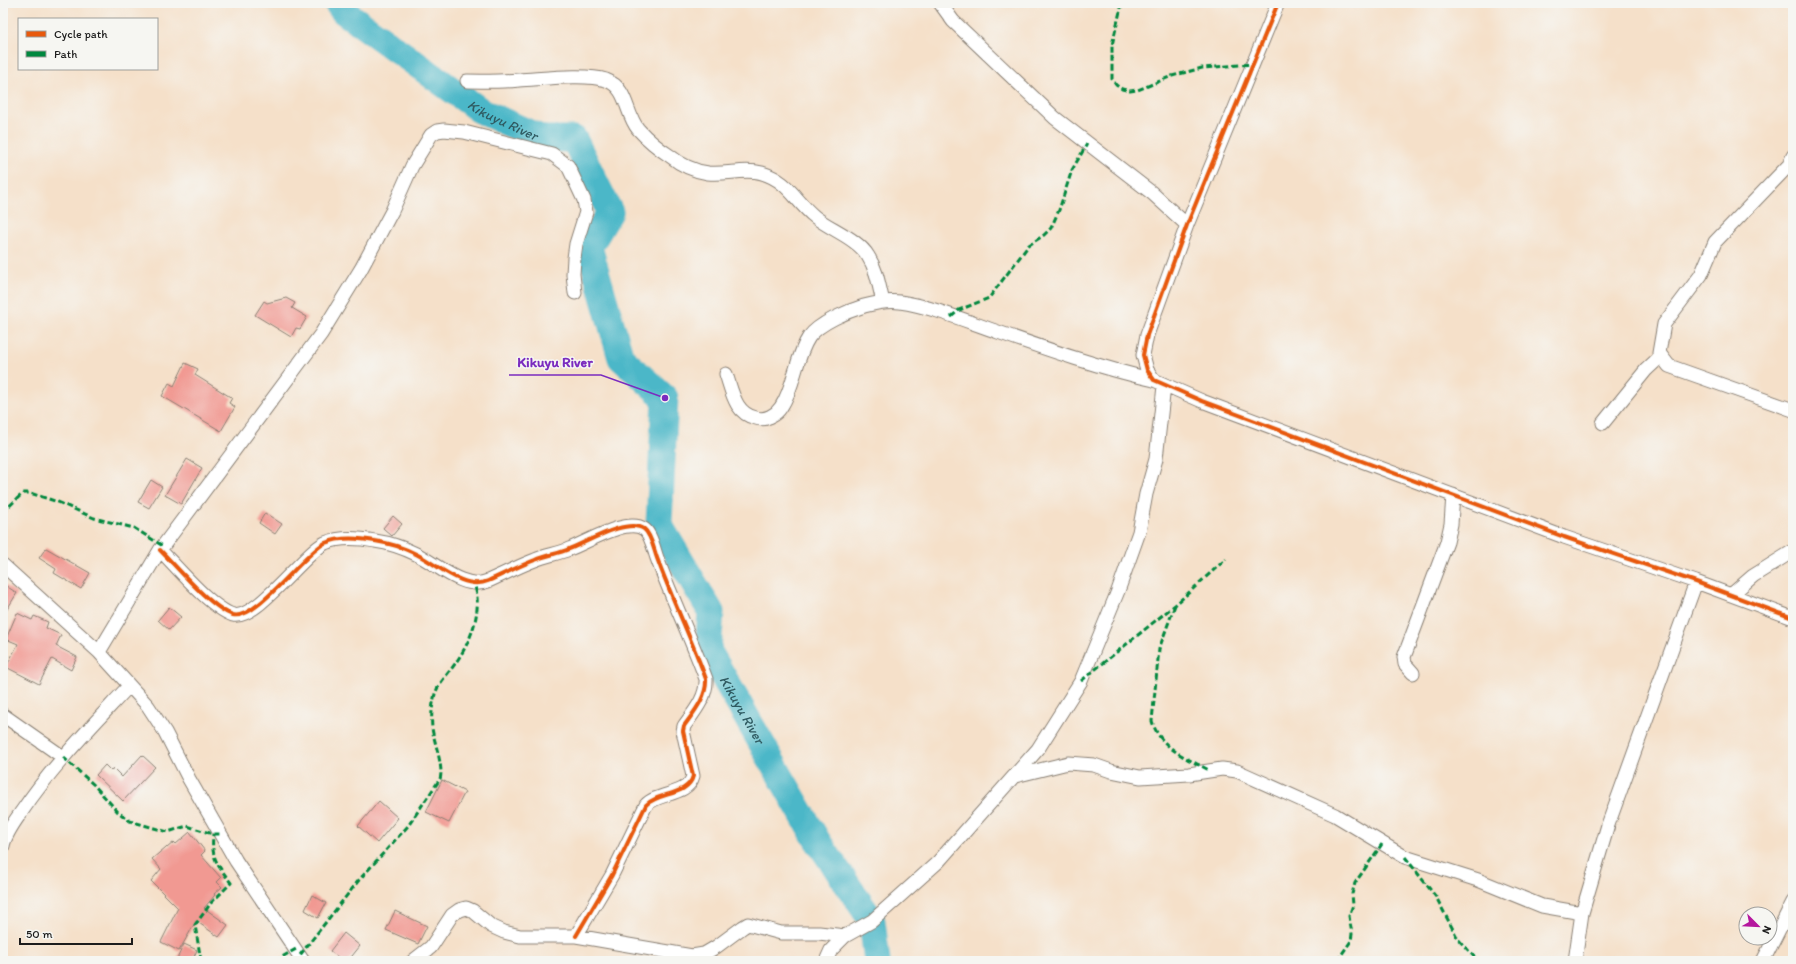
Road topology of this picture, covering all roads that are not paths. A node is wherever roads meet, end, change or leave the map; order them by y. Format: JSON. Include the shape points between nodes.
{"nodes":[{"id":1,"x":940,"y":3,"type":"edge"},
{"id":2,"x":1278,"y":3,"type":"edge"},
{"id":3,"x":467,"y":81,"type":"dead end"},
{"id":4,"x":1793,"y":156,"type":"edge"},
{"id":5,"x":1187,"y":225,"type":"junction"},
{"id":6,"x":575,"y":293,"type":"dead end"},
{"id":7,"x":883,"y":302,"type":"junction"},
{"id":8,"x":1661,"y":356,"type":"junction"},
{"id":9,"x":726,"y":374,"type":"dead end"},
{"id":10,"x":1159,"y":383,"type":"junction"},
{"id":11,"x":1793,"y":410,"type":"edge"},
{"id":12,"x":1603,"y":423,"type":"dead end"},
{"id":13,"x":1453,"y":495,"type":"junction"},
{"id":14,"x":160,"y":550,"type":"junction"},
{"id":15,"x":1793,"y":552,"type":"edge"},
{"id":16,"x":3,"y":565,"type":"edge"},
{"id":17,"x":1696,"y":582,"type":"junction"},
{"id":18,"x":1731,"y":594,"type":"junction"},
{"id":19,"x":1793,"y":618,"type":"edge"},
{"id":20,"x":99,"y":652,"type":"junction"},
{"id":21,"x":1413,"y":673,"type":"dead end"},
{"id":22,"x":129,"y":686,"type":"junction"},
{"id":23,"x":3,"y":715,"type":"edge"},
{"id":24,"x":63,"y":757,"type":"junction"},
{"id":25,"x":1015,"y":776,"type":"junction"},
{"id":26,"x":3,"y":846,"type":"edge"},
{"id":27,"x":1793,"y":902,"type":"edge"},
{"id":28,"x":1582,"y":913,"type":"junction"},
{"id":29,"x":576,"y":936,"type":"junction"},
{"id":30,"x":844,"y":936,"type":"junction"},
{"id":31,"x":303,"y":961,"type":"edge"},
{"id":32,"x":413,"y":961,"type":"edge"},
{"id":33,"x":826,"y":961,"type":"edge"},
{"id":34,"x":1575,"y":961,"type":"edge"},
{"id":35,"x":1763,"y":961,"type":"edge"}],
"edges":[{"from":1,"to":5,"type":"street","via":[[953,22],[1055,118],[1152,193]]},
{"from":2,"to":5,"type":"street"},
{"from":3,"to":7,"type":"street","via":[[498,82],[543,77],[580,77],[611,82],[620,90],[631,119],[638,129],[670,157],[689,168],[709,173],[744,170],[762,173],[779,180],[814,216],[867,254],[876,271]]},
{"from":4,"to":8,"type":"street","via":[[1789,165],[1715,242],[1702,275],[1664,324],[1659,353]]},
{"from":5,"to":10,"type":"street","via":[[1147,335],[1143,355],[1147,370]]},
{"from":6,"to":14,"type":"street","via":[[574,258],[586,212],[584,200],[568,166],[552,154],[538,150],[464,132],[437,131],[423,147],[361,269],[321,334]]},
{"from":7,"to":9,"type":"street","via":[[864,306],[826,323],[810,336],[800,355],[781,407],[773,415],[761,420],[748,417],[740,410]]},
{"from":7,"to":10,"type":"street","via":[[919,306],[1090,363]]},
{"from":8,"to":11,"type":"street","via":[[1669,366]]},
{"from":8,"to":12,"type":"street","via":[[1646,370]]},
{"from":10,"to":13,"type":"street"},
{"from":10,"to":25,"type":"street","via":[[1156,459],[1139,532],[1118,591],[1081,681],[1038,749]]},
{"from":13,"to":17,"type":"street","via":[[1564,537]]},
{"from":13,"to":21,"type":"street","via":[[1447,542],[1404,657],[1405,664]]},
{"from":14,"to":20,"type":"street"},
{"from":14,"to":29,"type":"street","via":[[219,608],[233,615],[240,615],[270,595],[314,550],[340,538],[398,546],[458,578],[479,584],[536,559],[570,549],[603,533],[625,526],[638,526],[648,532],[662,573],[706,679],[704,695],[683,731],[693,776],[688,786],[651,800],[646,805],[612,875]]},
{"from":15,"to":18,"type":"street","via":[[1753,576]]},
{"from":16,"to":20,"type":"street"},
{"from":17,"to":18,"type":"street"},
{"from":17,"to":28,"type":"street","via":[[1608,825]]},
{"from":18,"to":19,"type":"street"},
{"from":20,"to":22,"type":"street"},
{"from":22,"to":24,"type":"street"},
{"from":22,"to":31,"type":"street","via":[[148,706],[165,732],[188,779],[223,839]]},
{"from":23,"to":24,"type":"street"},
{"from":24,"to":26,"type":"street","via":[[35,792]]},
{"from":25,"to":28,"type":"street","via":[[1068,763],[1094,765],[1140,777],[1222,769],[1237,771],[1335,815],[1405,857],[1478,880],[1542,906]]},
{"from":25,"to":30,"type":"street","via":[[938,862],[872,921]]},
{"from":27,"to":35,"type":"street"},
{"from":28,"to":34,"type":"street"},
{"from":29,"to":30,"type":"street","via":[[692,956],[704,954],[748,924],[781,933]]},
{"from":29,"to":32,"type":"street","via":[[520,936],[504,932],[466,908],[452,915],[431,947]]},
{"from":30,"to":33,"type":"street","via":[[831,950]]}]}
